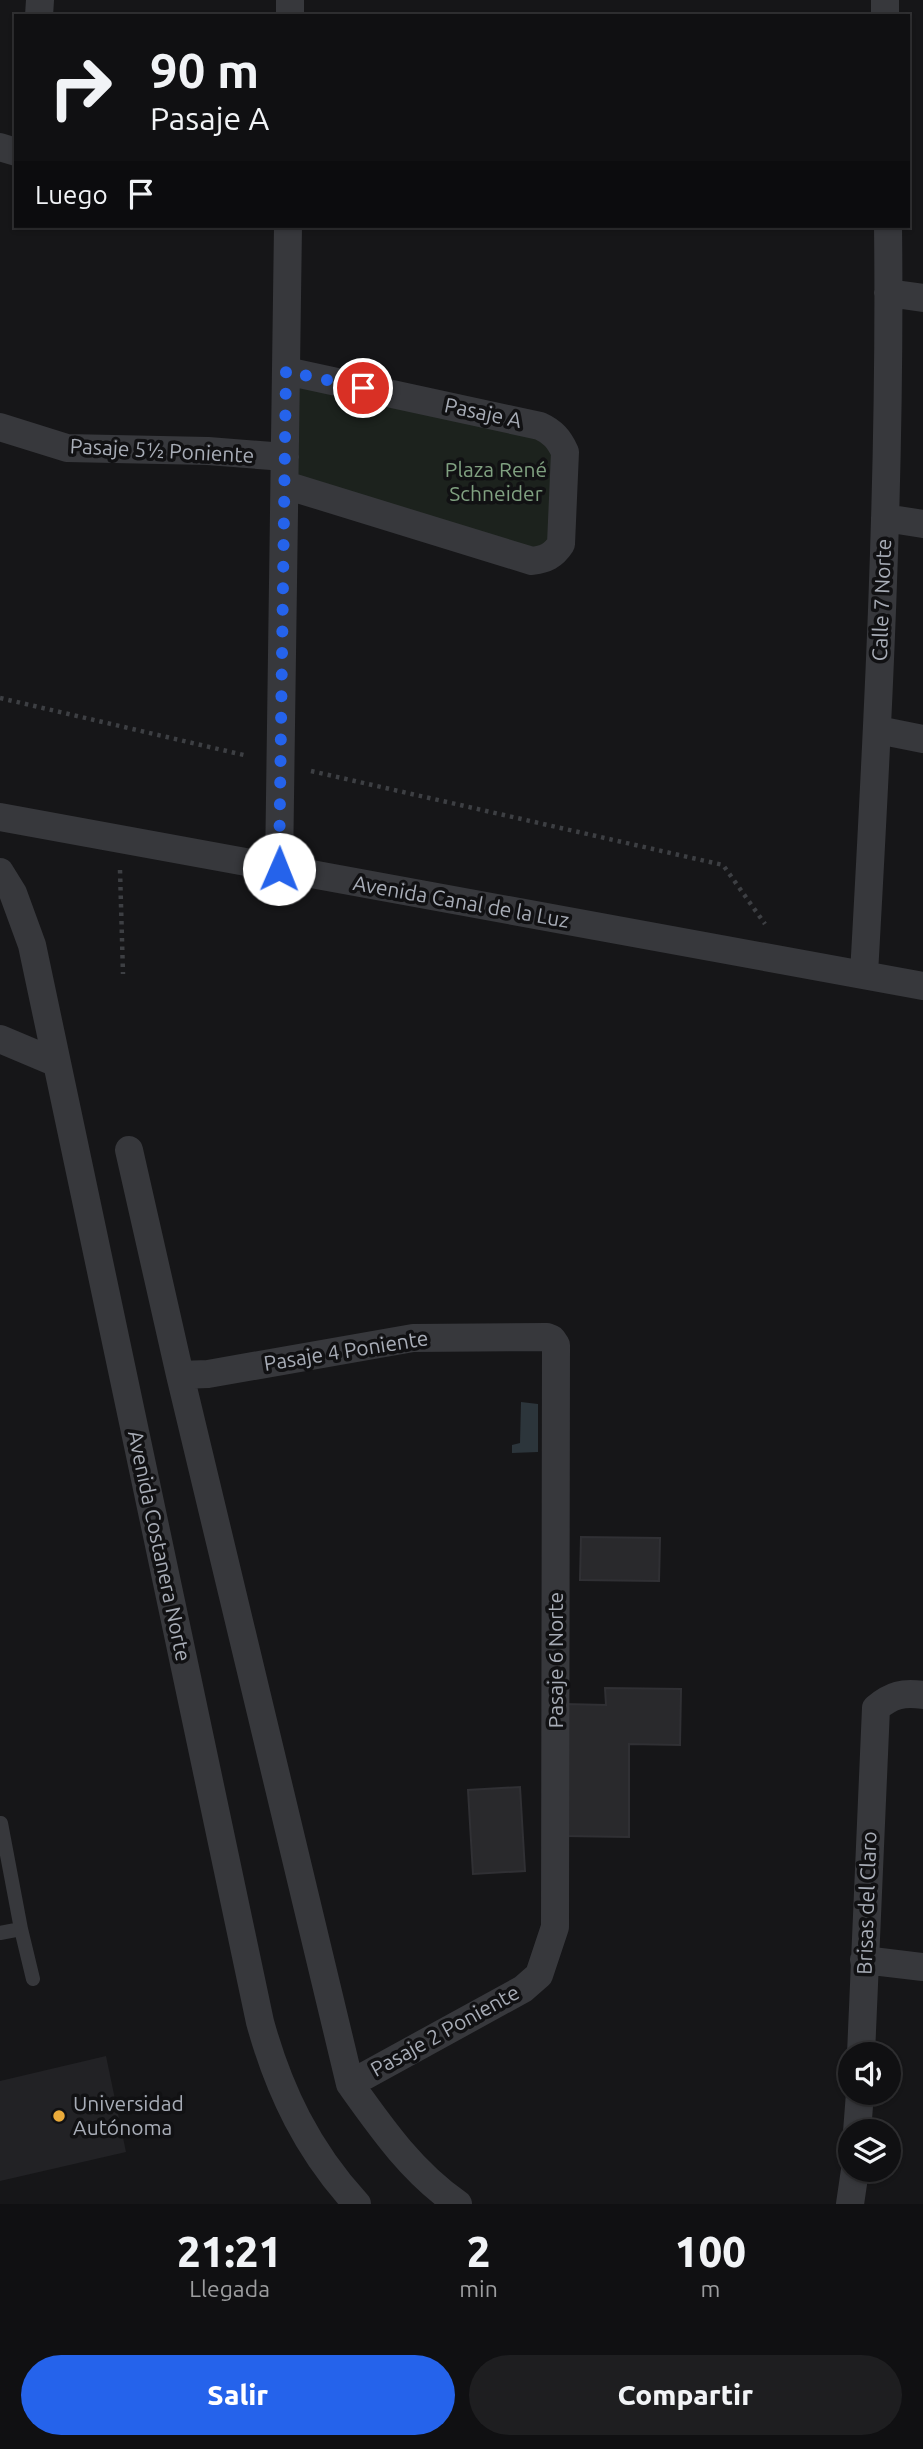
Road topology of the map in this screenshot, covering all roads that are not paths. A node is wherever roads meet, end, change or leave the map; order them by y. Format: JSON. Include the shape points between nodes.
{"nodes":[{"id":1,"x":288,"y":228,"type":"edge"},
{"id":2,"x":888,"y":228,"type":"edge"},
{"id":3,"x":888,"y":293,"type":"junction"},
{"id":4,"x":923,"y":298,"type":"edge"},
{"id":5,"x":286,"y":371,"type":"junction"},
{"id":6,"x":0,"y":428,"type":"edge"},
{"id":7,"x":285,"y":457,"type":"junction"},
{"id":8,"x":285,"y":485,"type":"junction"},
{"id":9,"x":885,"y":518,"type":"junction"},
{"id":10,"x":923,"y":524,"type":"edge"},
{"id":11,"x":878,"y":730,"type":"junction"},
{"id":12,"x":923,"y":739,"type":"edge"},
{"id":13,"x":0,"y":817,"type":"edge"},
{"id":14,"x":279,"y":869,"type":"junction"},
{"id":15,"x":0,"y":872,"type":"edge"},
{"id":16,"x":864,"y":974,"type":"junction"},
{"id":17,"x":923,"y":986,"type":"edge"},
{"id":18,"x":0,"y":1039,"type":"edge"},
{"id":19,"x":57,"y":1063,"type":"junction"},
{"id":20,"x":129,"y":1150,"type":"dead end"},
{"id":21,"x":555,"y":1342,"type":"joint"},
{"id":22,"x":180,"y":1375,"type":"junction"},
{"id":23,"x":923,"y":1695,"type":"edge"},
{"id":24,"x":1,"y":1823,"type":"edge"},
{"id":25,"x":21,"y":1928,"type":"junction"},
{"id":26,"x":0,"y":1933,"type":"edge"},
{"id":27,"x":864,"y":1960,"type":"junction"},
{"id":28,"x":923,"y":1967,"type":"edge"},
{"id":29,"x":538,"y":1975,"type":"joint"},
{"id":30,"x":33,"y":1979,"type":"dead end"},
{"id":31,"x":861,"y":2042,"type":"edge"},
{"id":32,"x":350,"y":2084,"type":"junction"},
{"id":33,"x":853,"y":2182,"type":"edge"},
{"id":34,"x":357,"y":2204,"type":"edge"},
{"id":35,"x":458,"y":2204,"type":"edge"},
{"id":36,"x":850,"y":2204,"type":"edge"}],
"edges":[{"from":1,"to":5,"type":"street"},
{"from":2,"to":3,"type":"street","name":"Calle 7 Norte"},
{"from":3,"to":4,"type":"street"},
{"from":3,"to":9,"type":"street","name":"Calle 7 Norte"},
{"from":5,"to":7,"type":"street"},
{"from":5,"to":8,"type":"street","name":"Pasaje A","via":[[551,430],[565,452],[561,544],[546,559],[532,561]]},
{"from":6,"to":7,"type":"street","name":"Pasaje 5½ Poniente","via":[[67,448]]},
{"from":7,"to":8,"type":"street"},
{"from":8,"to":14,"type":"street"},
{"from":9,"to":10,"type":"street"},
{"from":9,"to":11,"type":"street","name":"Calle 7 Norte"},
{"from":11,"to":12,"type":"street"},
{"from":11,"to":16,"type":"street","name":"Calle 7 Norte"},
{"from":13,"to":14,"type":"street","name":"Avenida Canal de la Luz"},
{"from":14,"to":16,"type":"street","name":"Avenida Canal de la Luz"},
{"from":15,"to":19,"type":"street","name":"Avenida Costanera Norte","via":[[32,945]]},
{"from":16,"to":17,"type":"street","name":"Avenida Canal de la Luz"},
{"from":18,"to":19,"type":"street"},
{"from":19,"to":34,"type":"street","name":"Avenida Costanera Norte","via":[[260,2021],[297,2122]]},
{"from":20,"to":22,"type":"street"},
{"from":21,"to":22,"type":"street","name":"Pasaje 4 Poniente","via":[[537,1337],[413,1338]]},
{"from":21,"to":29,"type":"street","name":"Pasaje 6 Norte","via":[[555,1927]]},
{"from":22,"to":32,"type":"street"},
{"from":23,"to":27,"type":"street","name":"Brisas del Claro","via":[[889,1697],[876,1707]]},
{"from":24,"to":25,"type":"lane"},
{"from":25,"to":26,"type":"lane"},
{"from":25,"to":30,"type":"lane"},
{"from":27,"to":28,"type":"street"},
{"from":27,"to":31,"type":"street","name":"Brisas del Claro"},
{"from":29,"to":32,"type":"street","name":"Pasaje 2 Poniente","via":[[523,1989]]},
{"from":32,"to":35,"type":"street","via":[[393,2144],[435,2188]]},
{"from":33,"to":36,"type":"street"}]}
